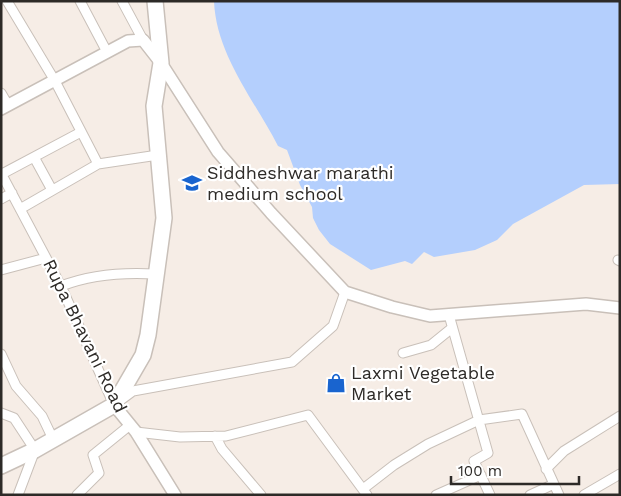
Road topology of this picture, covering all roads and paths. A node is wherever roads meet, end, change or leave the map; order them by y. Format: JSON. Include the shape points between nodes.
{"nodes":[{"id":1,"x":7,"y":1,"type":"edge"},
{"id":2,"x":80,"y":1,"type":"edge"},
{"id":3,"x":122,"y":1,"type":"edge"},
{"id":4,"x":155,"y":1,"type":"edge"},
{"id":5,"x":143,"y":40,"type":"junction"},
{"id":6,"x":107,"y":52,"type":"junction"},
{"id":7,"x":161,"y":63,"type":"junction"},
{"id":8,"x":55,"y":81,"type":"junction"},
{"id":9,"x":1,"y":93,"type":"edge"},
{"id":10,"x":5,"y":107,"type":"edge"},
{"id":11,"x":81,"y":132,"type":"junction"},
{"id":12,"x":158,"y":155,"type":"junction"},
{"id":13,"x":34,"y":157,"type":"junction"},
{"id":14,"x":98,"y":164,"type":"junction"},
{"id":15,"x":2,"y":174,"type":"edge"},
{"id":16,"x":52,"y":190,"type":"junction"},
{"id":17,"x":12,"y":193,"type":"junction"},
{"id":18,"x":1,"y":199,"type":"edge"},
{"id":19,"x":20,"y":209,"type":"junction"},
{"id":20,"x":46,"y":258,"type":"junction"},
{"id":21,"x":1,"y":270,"type":"edge"},
{"id":22,"x":156,"y":274,"type":"junction"},
{"id":23,"x":61,"y":286,"type":"junction"},
{"id":24,"x":345,"y":292,"type":"junction"},
{"id":25,"x":620,"y":308,"type":"edge"},
{"id":26,"x":448,"y":315,"type":"junction"},
{"id":27,"x":452,"y":328,"type":"junction"},
{"id":28,"x":403,"y":353,"type":"dead end"},
{"id":29,"x":1,"y":354,"type":"edge"},
{"id":30,"x":114,"y":404,"type":"junction"},
{"id":31,"x":1,"y":412,"type":"edge"},
{"id":32,"x":620,"y":416,"type":"edge"},
{"id":33,"x":479,"y":420,"type":"junction"},
{"id":34,"x":133,"y":428,"type":"junction"},
{"id":35,"x":215,"y":436,"type":"junction"},
{"id":36,"x":53,"y":439,"type":"junction"},
{"id":37,"x":35,"y":450,"type":"junction"},
{"id":38,"x":1,"y":466,"type":"edge"},
{"id":39,"x":546,"y":469,"type":"junction"},
{"id":40,"x":620,"y":474,"type":"edge"},
{"id":41,"x":481,"y":475,"type":"junction"},
{"id":42,"x":554,"y":484,"type":"junction"},
{"id":43,"x":169,"y":492,"type":"edge"},
{"id":44,"x":365,"y":492,"type":"edge"},
{"id":45,"x":18,"y":495,"type":"edge"},
{"id":46,"x":77,"y":495,"type":"edge"},
{"id":47,"x":261,"y":495,"type":"edge"},
{"id":48,"x":436,"y":495,"type":"edge"},
{"id":49,"x":490,"y":495,"type":"edge"},
{"id":50,"x":530,"y":495,"type":"edge"},
{"id":51,"x":559,"y":495,"type":"edge"},
{"id":52,"x":584,"y":495,"type":"edge"}],
"edges":[{"from":1,"to":8,"type":"street"},
{"from":2,"to":6,"type":"street"},
{"from":3,"to":5,"type":"street"},
{"from":4,"to":7,"type":"highway"},
{"from":5,"to":6,"type":"street","via":[[128,41]]},
{"from":5,"to":7,"type":"street"},
{"from":6,"to":8,"type":"street"},
{"from":7,"to":12,"type":"highway","via":[[154,106]]},
{"from":7,"to":24,"type":"street","via":[[218,152]]},
{"from":8,"to":10,"type":"street"},
{"from":8,"to":11,"type":"street"},
{"from":9,"to":10,"type":"street"},
{"from":11,"to":13,"type":"street"},
{"from":11,"to":14,"type":"street"},
{"from":12,"to":14,"type":"street"},
{"from":12,"to":22,"type":"highway","via":[[164,218]]},
{"from":13,"to":15,"type":"street"},
{"from":13,"to":16,"type":"street"},
{"from":14,"to":16,"type":"street"},
{"from":15,"to":17,"type":"street","name":"Rupa Bhavani Road"},
{"from":16,"to":19,"type":"street"},
{"from":17,"to":18,"type":"street"},
{"from":17,"to":19,"type":"street","name":"Rupa Bhavani Road"},
{"from":19,"to":20,"type":"street","name":"Rupa Bhavani Road"},
{"from":20,"to":21,"type":"street"},
{"from":20,"to":23,"type":"street","name":"Rupa Bhavani Road"},
{"from":22,"to":23,"type":"street","via":[[84,277]]},
{"from":22,"to":30,"type":"highway","via":[[143,355]]},
{"from":23,"to":30,"type":"street","name":"Rupa Bhavani Road"},
{"from":24,"to":26,"type":"street","via":[[430,316]]},
{"from":24,"to":30,"type":"street","via":[[333,326],[292,362],[133,391]]},
{"from":25,"to":26,"type":"street","via":[[586,304]]},
{"from":26,"to":27,"type":"street"},
{"from":27,"to":28,"type":"street","via":[[431,345]]},
{"from":27,"to":33,"type":"street"},
{"from":29,"to":36,"type":"street","via":[[16,386],[42,416]]},
{"from":30,"to":34,"type":"street","name":"Rupa Bhavani Road"},
{"from":30,"to":36,"type":"highway"},
{"from":31,"to":37,"type":"street","via":[[14,418]]},
{"from":32,"to":39,"type":"street","via":[[564,451]]},
{"from":33,"to":39,"type":"street","via":[[522,414]]},
{"from":33,"to":41,"type":"street","via":[[488,453],[474,461]]},
{"from":33,"to":44,"type":"street","via":[[428,444],[394,465]]},
{"from":34,"to":35,"type":"street","via":[[180,437]]},
{"from":34,"to":43,"type":"street","name":"Rupa Bhavani Road"},
{"from":34,"to":46,"type":"street","via":[[93,456],[99,473]]},
{"from":35,"to":44,"type":"street","via":[[308,415]]},
{"from":35,"to":47,"type":"street"},
{"from":36,"to":37,"type":"highway"},
{"from":37,"to":38,"type":"highway"},
{"from":37,"to":45,"type":"street"},
{"from":39,"to":42,"type":"street"},
{"from":40,"to":52,"type":"street"},
{"from":41,"to":48,"type":"street"},
{"from":41,"to":49,"type":"street"},
{"from":42,"to":50,"type":"street"},
{"from":42,"to":51,"type":"street"}]}
